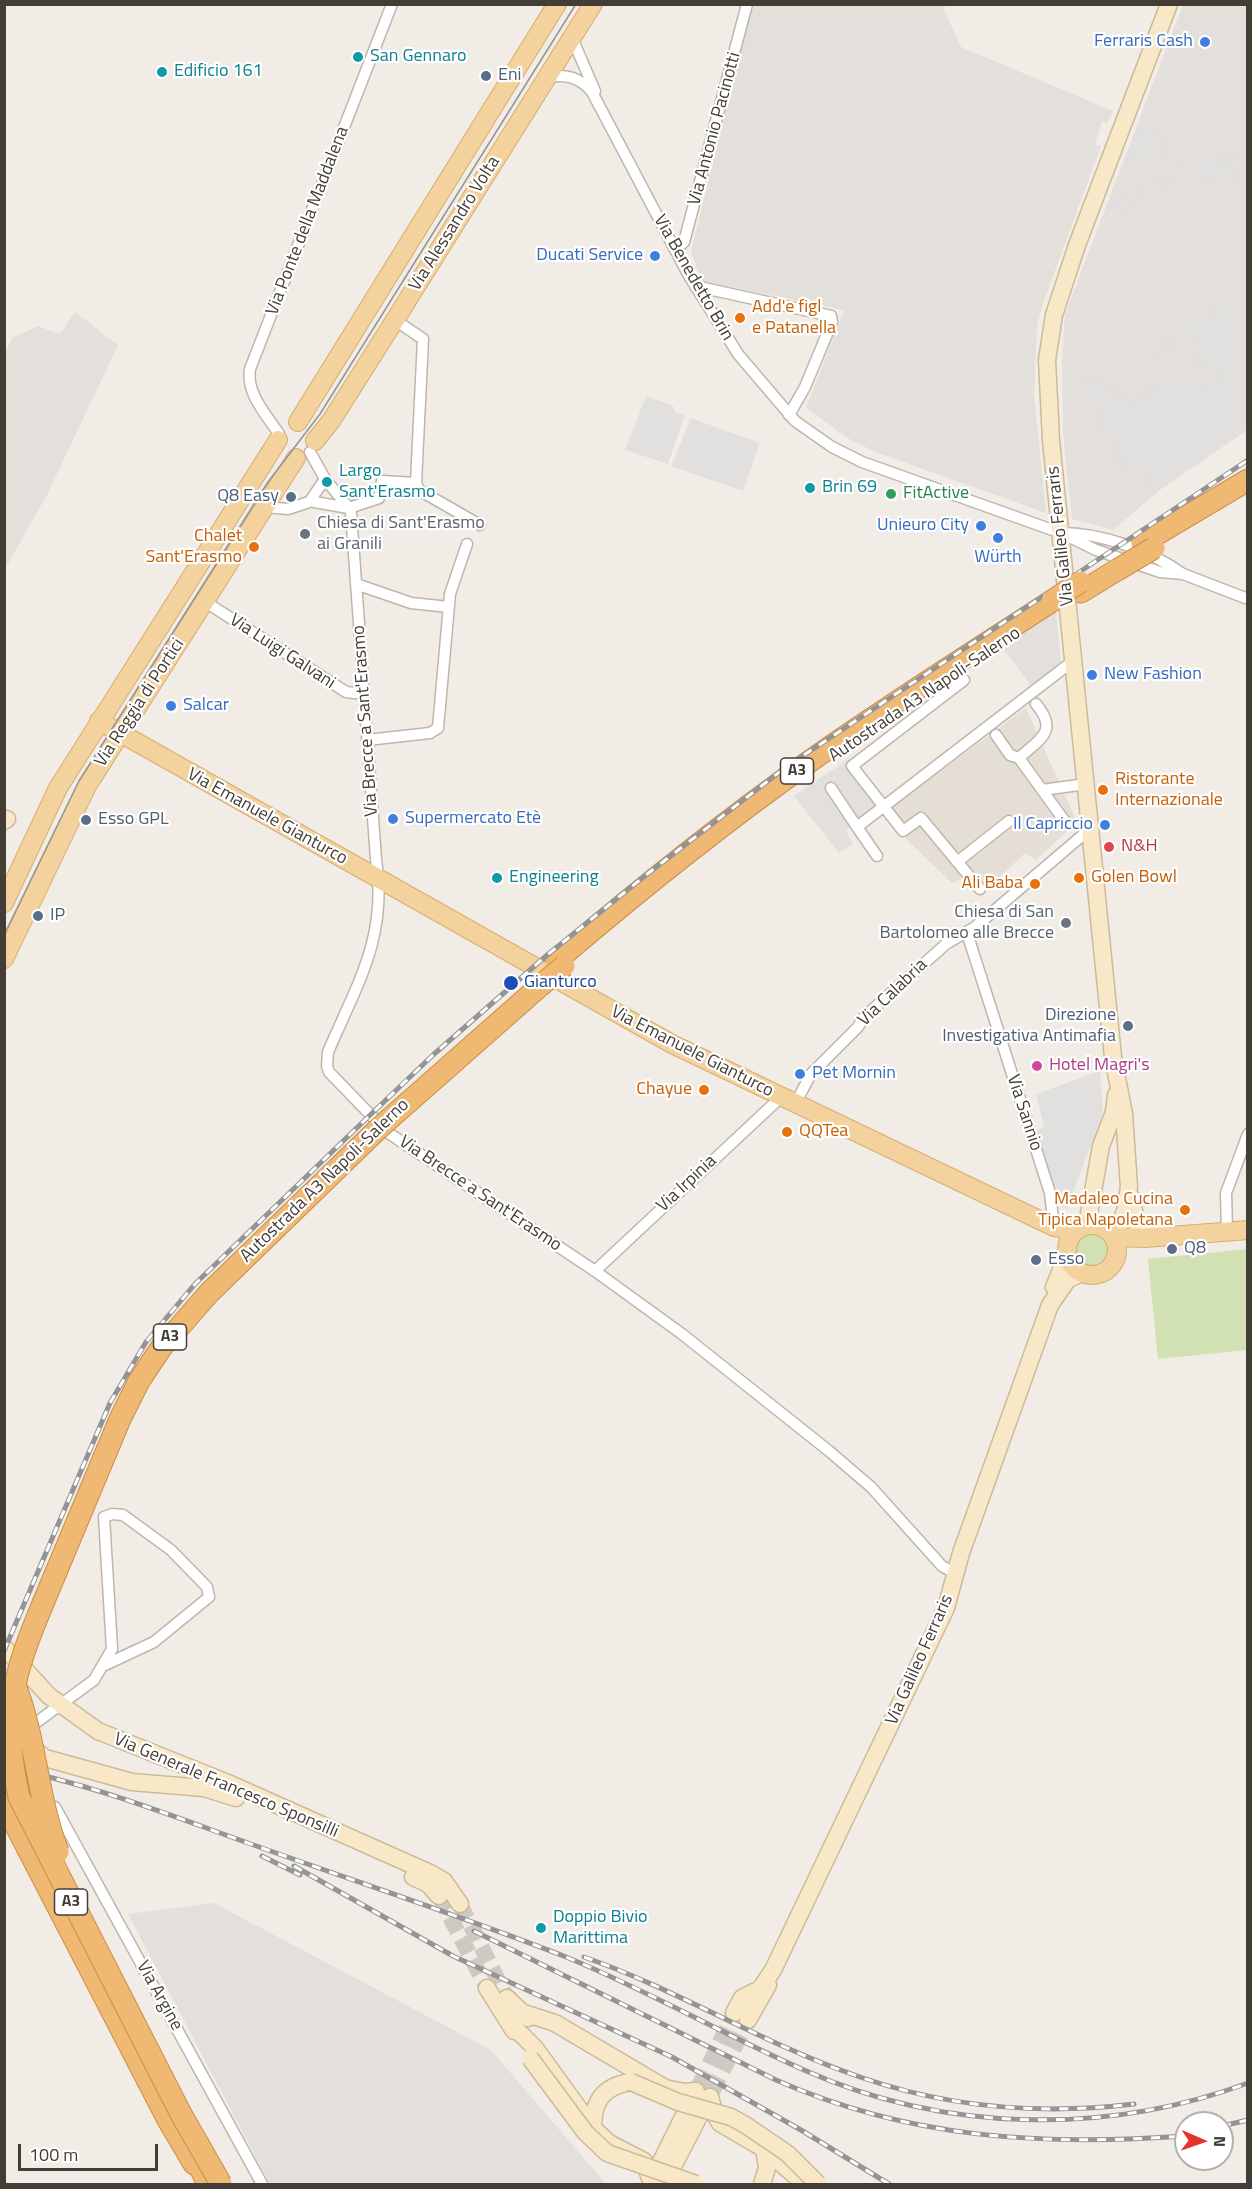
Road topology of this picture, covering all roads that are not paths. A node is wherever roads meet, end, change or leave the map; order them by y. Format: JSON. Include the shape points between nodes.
{"nodes":[{"id":1,"x":392,"y":4,"type":"edge"},
{"id":2,"x":557,"y":4,"type":"edge"},
{"id":3,"x":593,"y":4,"type":"edge"},
{"id":4,"x":747,"y":4,"type":"edge"},
{"id":5,"x":1169,"y":4,"type":"edge"},
{"id":6,"x":572,"y":38,"type":"junction"},
{"id":7,"x":547,"y":77,"type":"junction"},
{"id":8,"x":598,"y":100,"type":"junction"},
{"id":9,"x":675,"y":250,"type":"junction"},
{"id":10,"x":695,"y":286,"type":"junction"},
{"id":11,"x":395,"y":320,"type":"junction"},
{"id":12,"x":789,"y":415,"type":"junction"},
{"id":13,"x":298,"y":422,"type":"junction"},
{"id":14,"x":278,"y":437,"type":"junction"},
{"id":15,"x":307,"y":451,"type":"junction"},
{"id":16,"x":325,"y":479,"type":"junction"},
{"id":17,"x":1248,"y":480,"type":"edge"},
{"id":18,"x":416,"y":483,"type":"junction"},
{"id":19,"x":1248,"y":494,"type":"edge"},
{"id":20,"x":312,"y":501,"type":"junction"},
{"id":21,"x":264,"y":507,"type":"junction"},
{"id":22,"x":350,"y":508,"type":"junction"},
{"id":23,"x":480,"y":525,"type":"dead end"},
{"id":24,"x":1060,"y":533,"type":"junction"},
{"id":25,"x":467,"y":544,"type":"dead end"},
{"id":26,"x":1148,"y":545,"type":"junction"},
{"id":27,"x":356,"y":584,"type":"junction"},
{"id":28,"x":1248,"y":599,"type":"edge"},
{"id":29,"x":204,"y":602,"type":"junction"},
{"id":30,"x":448,"y":607,"type":"junction"},
{"id":31,"x":1073,"y":661,"type":"junction"},
{"id":32,"x":964,"y":680,"type":"dead end"},
{"id":33,"x":363,"y":694,"type":"junction"},
{"id":34,"x":1036,"y":704,"type":"dead end"},
{"id":35,"x":99,"y":721,"type":"junction"},
{"id":36,"x":121,"y":734,"type":"junction"},
{"id":37,"x":996,"y":735,"type":"dead end"},
{"id":38,"x":367,"y":740,"type":"junction"},
{"id":39,"x":1019,"y":758,"type":"junction"},
{"id":40,"x":1086,"y":784,"type":"junction"},
{"id":41,"x":831,"y":788,"type":"dead end"},
{"id":42,"x":1042,"y":790,"type":"junction"},
{"id":43,"x":882,"y":808,"type":"junction"},
{"id":44,"x":1009,"y":822,"type":"dead end"},
{"id":45,"x":1066,"y":823,"type":"dead end"},
{"id":46,"x":857,"y":827,"type":"junction"},
{"id":47,"x":1091,"y":828,"type":"junction"},
{"id":48,"x":877,"y":856,"type":"dead end"},
{"id":49,"x":957,"y":862,"type":"junction"},
{"id":50,"x":379,"y":880,"type":"junction"},
{"id":51,"x":980,"y":889,"type":"dead end"},
{"id":52,"x":4,"y":903,"type":"edge"},
{"id":53,"x":967,"y":933,"type":"junction"},
{"id":54,"x":4,"y":959,"type":"edge"},
{"id":55,"x":1118,"y":1086,"type":"junction"},
{"id":56,"x":787,"y":1101,"type":"junction"},
{"id":57,"x":1248,"y":1134,"type":"edge"},
{"id":58,"x":1126,"y":1165,"type":"junction"},
{"id":59,"x":1097,"y":1170,"type":"junction"},
{"id":60,"x":1129,"y":1187,"type":"junction"},
{"id":61,"x":1054,"y":1227,"type":"junction"},
{"id":62,"x":1248,"y":1230,"type":"edge"},
{"id":63,"x":1227,"y":1232,"type":"junction"},
{"id":64,"x":1190,"y":1234,"type":"junction"},
{"id":65,"x":1114,"y":1237,"type":"junction"},
{"id":66,"x":1159,"y":1237,"type":"junction"},
{"id":67,"x":1075,"y":1238,"type":"junction"},
{"id":68,"x":1115,"y":1260,"type":"junction"},
{"id":69,"x":595,"y":1271,"type":"junction"},
{"id":70,"x":1083,"y":1273,"type":"junction"},
{"id":71,"x":1050,"y":1305,"type":"junction"},
{"id":72,"x":956,"y":1574,"type":"junction"},
{"id":73,"x":42,"y":1594,"type":"junction"},
{"id":74,"x":4,"y":1647,"type":"edge"},
{"id":75,"x":4,"y":1659,"type":"edge"},
{"id":76,"x":105,"y":1665,"type":"junction"},
{"id":77,"x":4,"y":1676,"type":"edge"},
{"id":78,"x":4,"y":1688,"type":"edge"},
{"id":79,"x":4,"y":1699,"type":"edge"},
{"id":80,"x":61,"y":1706,"type":"junction"},
{"id":81,"x":24,"y":1728,"type":"junction"},
{"id":82,"x":4,"y":1769,"type":"edge"},
{"id":83,"x":4,"y":1803,"type":"edge"},
{"id":84,"x":55,"y":1807,"type":"dead end"},
{"id":85,"x":439,"y":1896,"type":"tunnel mouth"},
{"id":86,"x":460,"y":1904,"type":"tunnel mouth"},
{"id":87,"x":487,"y":1988,"type":"tunnel mouth"},
{"id":88,"x":507,"y":1998,"type":"tunnel mouth"},
{"id":89,"x":514,"y":2017,"type":"junction"},
{"id":90,"x":741,"y":2017,"type":"tunnel mouth"},
{"id":91,"x":631,"y":2082,"type":"junction"},
{"id":92,"x":704,"y":2091,"type":"junction"},
{"id":93,"x":593,"y":2128,"type":"junction"},
{"id":94,"x":764,"y":2149,"type":"junction"},
{"id":95,"x":655,"y":2183,"type":"edge"},
{"id":96,"x":207,"y":2184,"type":"edge"},
{"id":97,"x":223,"y":2184,"type":"edge"},
{"id":98,"x":262,"y":2184,"type":"edge"},
{"id":99,"x":696,"y":2184,"type":"edge"},
{"id":100,"x":762,"y":2184,"type":"edge"},
{"id":101,"x":805,"y":2184,"type":"edge"},
{"id":102,"x":818,"y":2184,"type":"edge"}],
"edges":[{"from":1,"to":14,"type":"street","name":"Via Ponte della Maddalena","via":[[250,369],[253,392]]},
{"from":2,"to":13,"type":"main road","name":"Via Alessandro Volta"},
{"from":3,"to":6,"type":"main road","name":"Via Alessandro Volta"},
{"from":4,"to":9,"type":"street","name":"Via Antonio Pacinotti","via":[[684,242]]},
{"from":5,"to":24,"type":"main road","name":"Via Galileo Ferraris","via":[[1077,245],[1052,325],[1047,391]]},
{"from":6,"to":7,"type":"main road","name":"Via Alessandro Volta"},
{"from":6,"to":8,"type":"street","name":"Via Benedetto Brin"},
{"from":7,"to":8,"type":"street","name":"Via Benedetto Brin","via":[[577,79]]},
{"from":7,"to":11,"type":"main road","name":"Via Alessandro Volta"},
{"from":8,"to":9,"type":"street","name":"Via Benedetto Brin"},
{"from":9,"to":10,"type":"street","name":"Via Benedetto Brin"},
{"from":10,"to":12,"type":"street","name":"Via Benedetto Brin","via":[[738,354]]},
{"from":10,"to":12,"type":"street","via":[[831,316],[832,322],[805,387]]},
{"from":11,"to":15,"type":"main road","name":"Via Alessandro Volta"},
{"from":11,"to":18,"type":"street","via":[[423,339]]},
{"from":12,"to":24,"type":"street","name":"Via Benedetto Brin","via":[[820,439],[862,462]]},
{"from":13,"to":14,"type":"main road","via":[[285,426]]},
{"from":13,"to":15,"type":"main road","via":[[310,428]]},
{"from":14,"to":15,"type":"main road","via":[[282,452]]},
{"from":14,"to":35,"type":"main road","name":"Via Reggia di Portici"},
{"from":15,"to":16,"type":"street"},
{"from":15,"to":21,"type":"main road","name":"Via Reggia di Portici"},
{"from":16,"to":20,"type":"street"},
{"from":16,"to":22,"type":"street"},
{"from":17,"to":26,"type":"highway","name":"Autostrada A3 Napoli-Salerno","number":"A3"},
{"from":18,"to":22,"type":"street","via":[[382,481],[379,498]]},
{"from":18,"to":23,"type":"street","via":[[418,489]]},
{"from":19,"to":26,"type":"highway","name":"Autostrada A3 Napoli-Salerno","number":"A3"},
{"from":20,"to":21,"type":"street","via":[[288,509]]},
{"from":20,"to":22,"type":"street"},
{"from":21,"to":29,"type":"main road","name":"Via Reggia di Portici"},
{"from":22,"to":27,"type":"street","name":"Via Brecce a Sant'Erasmo"},
{"from":24,"to":28,"type":"street","name":"Via Benedetto Brin","via":[[1082,533],[1111,541]]},
{"from":24,"to":31,"type":"main road","name":"Via Galileo Ferraris"},
{"from":25,"to":30,"type":"street","via":[[451,585]]},
{"from":26,"to":73,"type":"highway","name":"Autostrada A3 Napoli-Salerno","number":"A3","bridge":true,"via":[[798,770],[680,858],[379,1123],[209,1293],[161,1348],[120,1419]]},
{"from":27,"to":30,"type":"street","via":[[416,604]]},
{"from":27,"to":33,"type":"street","name":"Via Brecce a Sant'Erasmo"},
{"from":29,"to":33,"type":"street","name":"Via Luigi Galvani","via":[[346,692]]},
{"from":29,"to":36,"type":"main road","name":"Via Reggia di Portici"},
{"from":30,"to":38,"type":"street","via":[[438,728],[430,733]]},
{"from":31,"to":40,"type":"main road","name":"Via Galileo Ferraris"},
{"from":31,"to":43,"type":"street"},
{"from":32,"to":43,"type":"street","via":[[852,766]]},
{"from":33,"to":38,"type":"street","name":"Via Brecce a Sant'Erasmo"},
{"from":34,"to":39,"type":"street","via":[[1047,717],[1048,727]]},
{"from":35,"to":36,"type":"main road","name":"Via Emanuele Gianturco"},
{"from":35,"to":52,"type":"main road","name":"Via Reggia di Portici","via":[[58,788]]},
{"from":36,"to":50,"type":"main road","name":"Via Emanuele Gianturco"},
{"from":36,"to":54,"type":"main road","name":"Via Reggia di Portici","via":[[75,808]]},
{"from":37,"to":39,"type":"street","via":[[1010,755]]},
{"from":38,"to":50,"type":"street","name":"Via Brecce a Sant'Erasmo"},
{"from":39,"to":42,"type":"street"},
{"from":40,"to":42,"type":"street"},
{"from":40,"to":47,"type":"main road","name":"Via Galileo Ferraris"},
{"from":41,"to":46,"type":"street"},
{"from":42,"to":45,"type":"street"},
{"from":43,"to":46,"type":"street"},
{"from":43,"to":49,"type":"street","via":[[903,831],[921,818]]},
{"from":44,"to":49,"type":"street"},
{"from":46,"to":48,"type":"street"},
{"from":47,"to":53,"type":"street","name":"Via Calabria"},
{"from":47,"to":55,"type":"main road","name":"Via Galileo Ferraris"},
{"from":49,"to":51,"type":"street"},
{"from":50,"to":56,"type":"main road","name":"Via Emanuele Gianturco","via":[[630,1021]]},
{"from":50,"to":69,"type":"street","name":"Via Brecce a Sant'Erasmo","via":[[370,957],[328,1052],[329,1072],[387,1132]]},
{"from":53,"to":56,"type":"street","name":"Via Calabria","via":[[946,944],[862,1018],[858,1027]]},
{"from":53,"to":61,"type":"street","name":"Via Sannio","via":[[1050,1193]]},
{"from":55,"to":58,"type":"main road","name":"Via Galileo Ferraris","via":[[1124,1114]]},
{"from":55,"to":59,"type":"main road","name":"Via Galileo Ferraris"},
{"from":56,"to":61,"type":"main road","name":"Via Emanuele Gianturco"},
{"from":56,"to":69,"type":"street","name":"Via Irpinia"},
{"from":57,"to":63,"type":"street","via":[[1226,1193]]},
{"from":58,"to":59,"type":"main road","via":[[1119,1152],[1109,1150]]},
{"from":58,"to":60,"type":"main road","name":"Via Galileo Ferraris"},
{"from":59,"to":67,"type":"main road","name":"Via Galileo Ferraris"},
{"from":60,"to":64,"type":"main road","via":[[1140,1227]]},
{"from":60,"to":65,"type":"main road","name":"Via Galileo Ferraris","via":[[1125,1211]]},
{"from":61,"to":67,"type":"main road","name":"Via Emanuele Gianturco"},
{"from":62,"to":63,"type":"main road"},
{"from":63,"to":64,"type":"main road"},
{"from":64,"to":66,"type":"main road"},
{"from":65,"to":66,"type":"main road"},
{"from":65,"to":67,"type":"main road","via":[[1103,1227]]},
{"from":65,"to":68,"type":"main road","via":[[1118,1248]]},
{"from":66,"to":68,"type":"main road"},
{"from":67,"to":70,"type":"main road","via":[[1073,1266]]},
{"from":67,"to":71,"type":"main road","name":"Via Galileo Ferraris"},
{"from":68,"to":70,"type":"main road","via":[[1102,1273]]},
{"from":69,"to":72,"type":"street","name":"Via Brecce a Sant'Erasmo","via":[[682,1334],[829,1451],[871,1487],[942,1566]]},
{"from":70,"to":71,"type":"main road","name":"Via Galileo Ferraris","via":[[1068,1279]]},
{"from":71,"to":72,"type":"main road","name":"Via Galileo Ferraris"},
{"from":72,"to":90,"type":"main road","name":"Via Galileo Ferraris","via":[[946,1608],[762,1998]]},
{"from":73,"to":78,"type":"highway","name":"Autostrada A3 Napoli-Salerno","number":"A3","via":[[14,1654]]},
{"from":73,"to":97,"type":"highway","name":"Autostrada A3 Napoli-Salerno","number":"A3","bridge":true,"via":[[9,1703],[9,1754],[19,1797],[181,2114]]},
{"from":74,"to":80,"type":"main road","name":"Via Generale Francesco Sponsilli"},
{"from":75,"to":81,"type":"highway","number":"A3","bridge":true,"via":[[19,1695]]},
{"from":76,"to":76,"type":"street","via":[[154,1642],[209,1597],[207,1587],[171,1550],[123,1515],[112,1514],[104,1517],[112,1632],[112,1650]]},
{"from":76,"to":80,"type":"street","via":[[94,1680]]},
{"from":77,"to":81,"type":"highway","number":"A3","bridge":true},
{"from":79,"to":81,"type":"main road","name":"Via Generale Francesco Sponsilli"},
{"from":80,"to":81,"type":"street"},
{"from":80,"to":86,"type":"main road","name":"Via Generale Francesco Sponsilli","via":[[119,1742],[228,1784],[430,1873],[444,1881]]},
{"from":81,"to":85,"type":"main road","name":"Via Generale Francesco Sponsilli","via":[[36,1753],[132,1782],[204,1788],[225,1794],[428,1884]]},
{"from":81,"to":97,"type":"highway","number":"A3","bridge":true,"via":[[42,1805],[64,1868]]},
{"from":82,"to":96,"type":"highway","number":"A3","via":[[33,1841]]},
{"from":83,"to":96,"type":"highway","number":"A3","via":[[168,2120]]},
{"from":84,"to":98,"type":"street","name":"Via Argine"},
{"from":87,"to":89,"type":"main road"},
{"from":88,"to":89,"type":"main road"},
{"from":89,"to":91,"type":"main road","via":[[547,2031]]},
{"from":89,"to":92,"type":"main road","via":[[555,2024],[665,2088]]},
{"from":89,"to":93,"type":"main road"},
{"from":89,"to":99,"type":"main road","bridge":true,"via":[[530,2058],[585,2132],[608,2153]]},
{"from":91,"to":93,"type":"main road","via":[[606,2090],[597,2101]]},
{"from":91,"to":102,"type":"main road","bridge":true,"via":[[747,2126],[788,2154]]},
{"from":92,"to":94,"type":"main road","via":[[720,2123]]},
{"from":92,"to":95,"type":"main road"},
{"from":93,"to":95,"type":"main road","via":[[609,2143],[644,2161]]},
{"from":94,"to":100,"type":"main road","via":[[767,2168]]},
{"from":94,"to":101,"type":"main road"}]}
